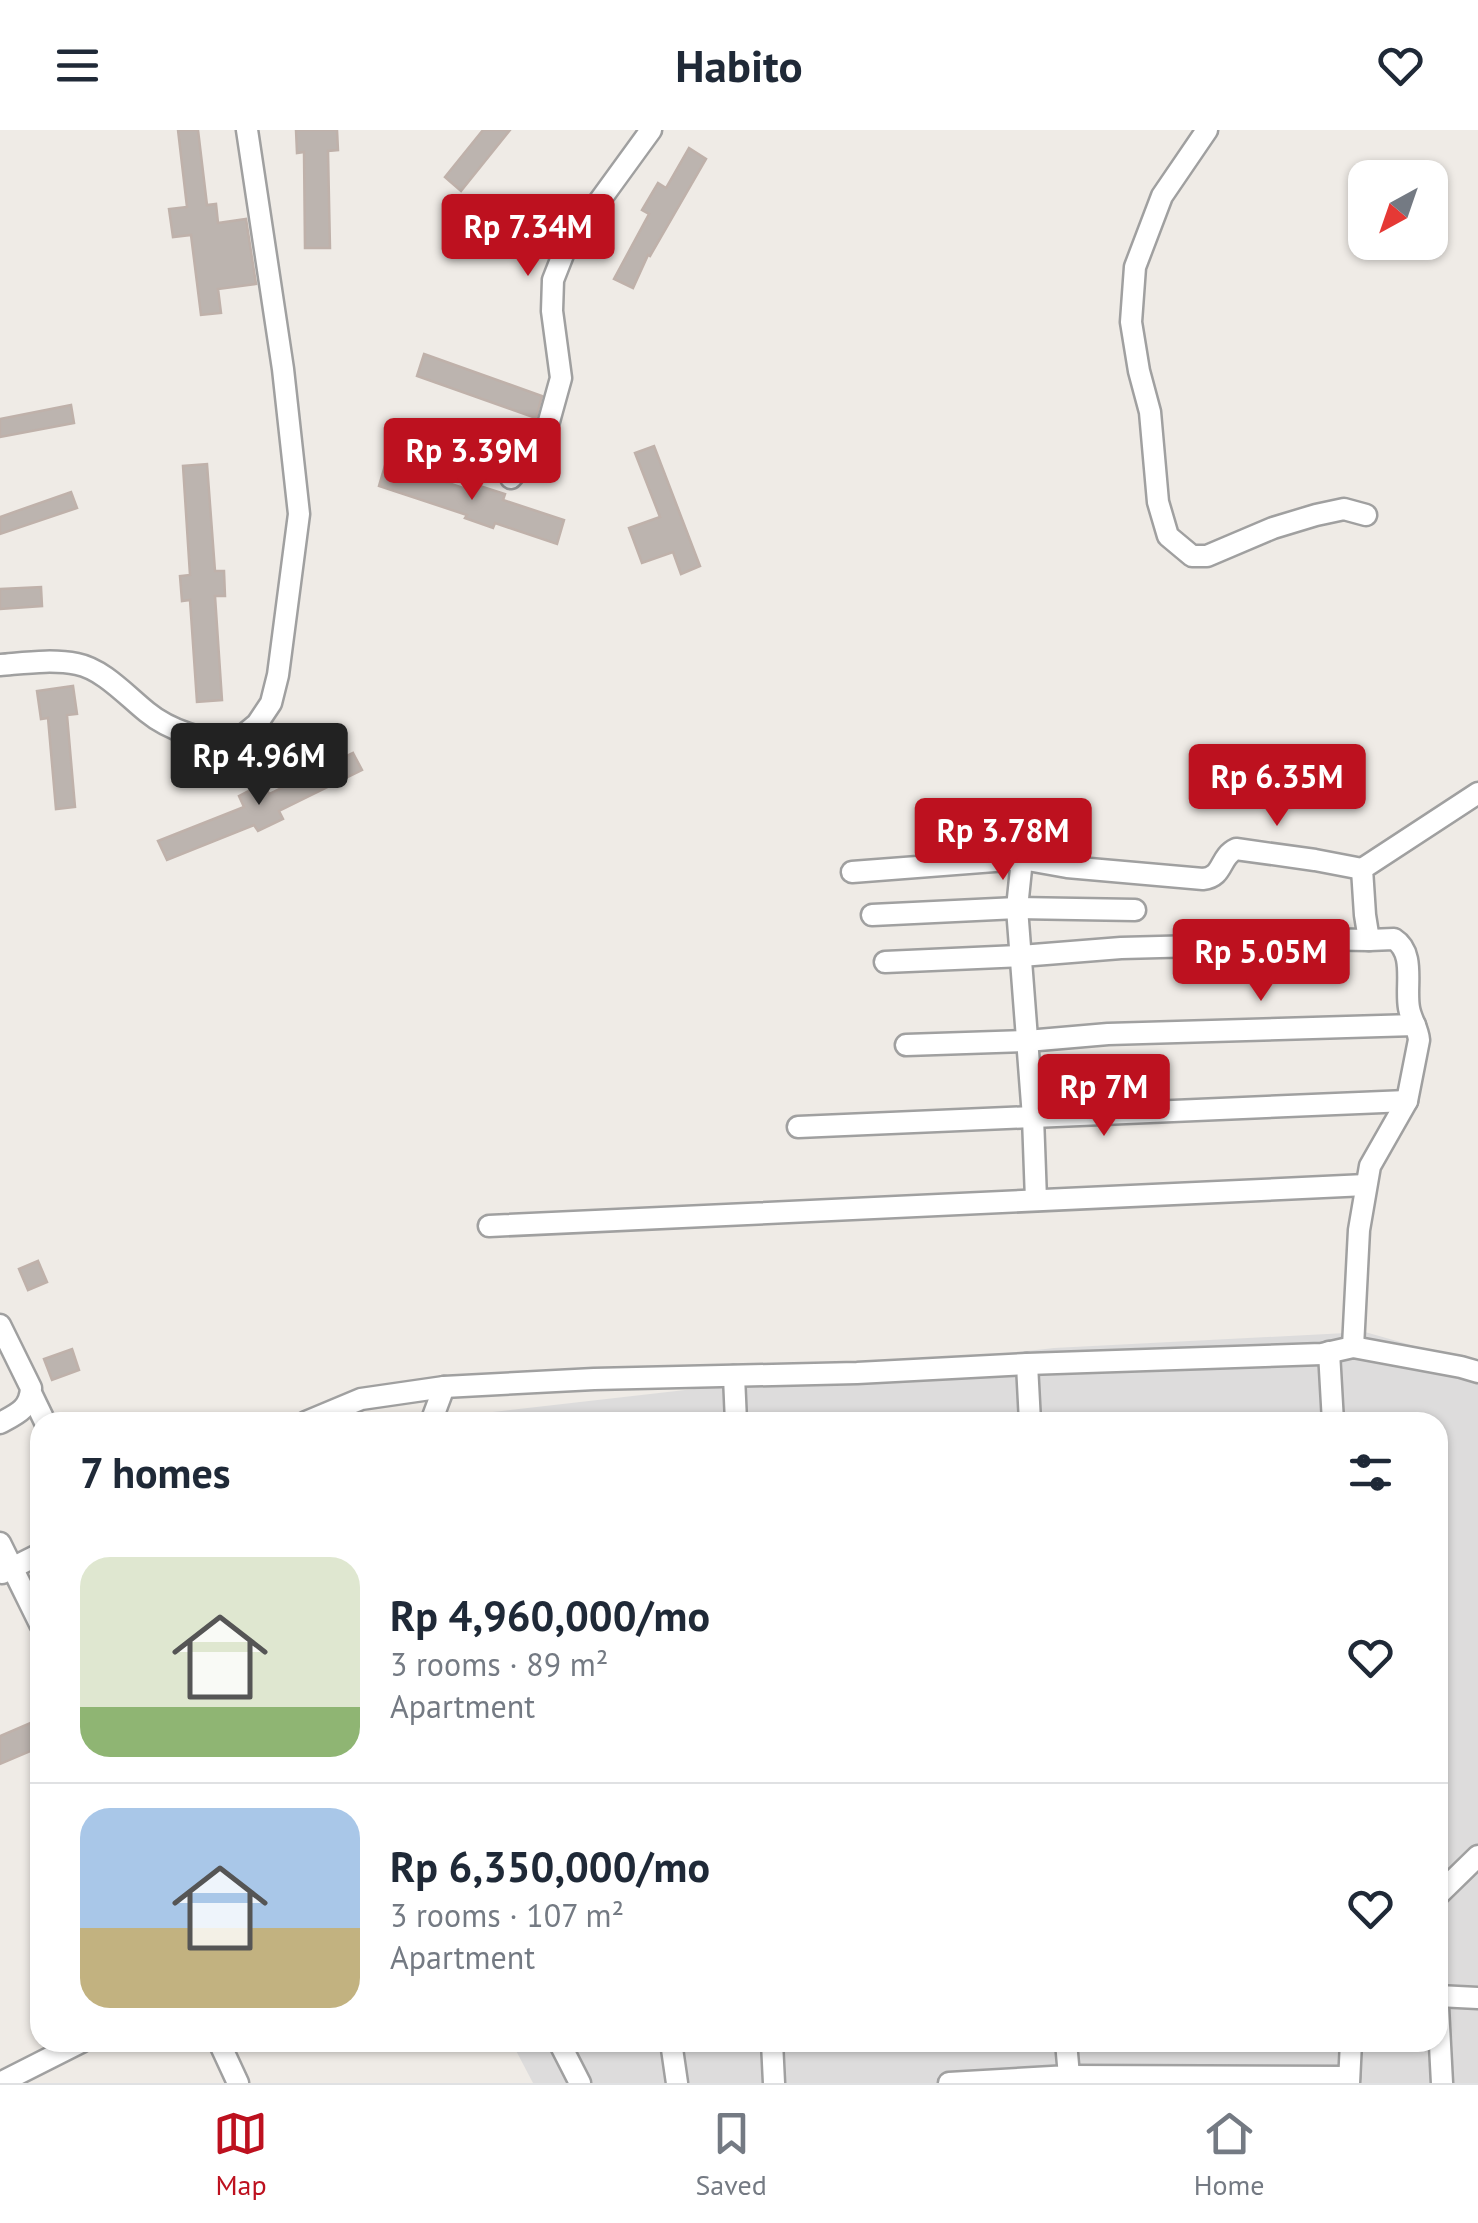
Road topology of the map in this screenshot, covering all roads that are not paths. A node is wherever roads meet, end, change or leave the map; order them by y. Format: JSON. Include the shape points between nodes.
{"nodes":[{"id":1,"x":247,"y":130,"type":"edge"},
{"id":2,"x":651,"y":130,"type":"edge"},
{"id":3,"x":1206,"y":130,"type":"edge"},
{"id":4,"x":511,"y":478,"type":"dead end"},
{"id":5,"x":1366,"y":516,"type":"dead end"},
{"id":6,"x":0,"y":665,"type":"edge"},
{"id":7,"x":1478,"y":793,"type":"edge"},
{"id":8,"x":1022,"y":859,"type":"junction"},
{"id":9,"x":1362,"y":869,"type":"junction"},
{"id":10,"x":852,"y":872,"type":"dead end"},
{"id":11,"x":1017,"y":908,"type":"junction"},
{"id":12,"x":1135,"y":910,"type":"dead end"},
{"id":13,"x":872,"y":915,"type":"dead end"},
{"id":14,"x":1370,"y":940,"type":"junction"},
{"id":15,"x":1021,"y":956,"type":"junction"},
{"id":16,"x":885,"y":962,"type":"dead end"},
{"id":17,"x":1415,"y":1025,"type":"junction"},
{"id":18,"x":1027,"y":1040,"type":"junction"},
{"id":19,"x":906,"y":1046,"type":"dead end"},
{"id":20,"x":1408,"y":1100,"type":"junction"},
{"id":21,"x":1034,"y":1117,"type":"junction"},
{"id":22,"x":798,"y":1127,"type":"dead end"},
{"id":23,"x":1366,"y":1185,"type":"junction"},
{"id":24,"x":1036,"y":1200,"type":"junction"},
{"id":25,"x":489,"y":1226,"type":"dead end"},
{"id":26,"x":0,"y":1325,"type":"edge"},
{"id":27,"x":1353,"y":1347,"type":"junction"},
{"id":28,"x":1330,"y":1352,"type":"junction"},
{"id":29,"x":1027,"y":1364,"type":"junction"},
{"id":30,"x":1478,"y":1372,"type":"edge"},
{"id":31,"x":734,"y":1376,"type":"junction"},
{"id":32,"x":444,"y":1387,"type":"junction"},
{"id":33,"x":31,"y":1393,"type":"junction"},
{"id":34,"x":41,"y":1412,"type":"edge"},
{"id":35,"x":329,"y":1412,"type":"edge"},
{"id":36,"x":435,"y":1412,"type":"edge"},
{"id":37,"x":736,"y":1412,"type":"edge"},
{"id":38,"x":1029,"y":1412,"type":"edge"},
{"id":39,"x":1332,"y":1412,"type":"edge"},
{"id":40,"x":0,"y":1423,"type":"edge"},
{"id":41,"x":0,"y":1543,"type":"edge"},
{"id":42,"x":30,"y":1559,"type":"edge"},
{"id":43,"x":6,"y":1571,"type":"edge"},
{"id":44,"x":30,"y":1608,"type":"edge"},
{"id":45,"x":1478,"y":1856,"type":"edge"},
{"id":46,"x":1448,"y":1885,"type":"edge"},
{"id":47,"x":1448,"y":1996,"type":"edge"},
{"id":48,"x":1478,"y":1998,"type":"edge"},
{"id":49,"x":61,"y":2052,"type":"edge"},
{"id":50,"x":224,"y":2052,"type":"edge"},
{"id":51,"x":564,"y":2052,"type":"edge"},
{"id":52,"x":672,"y":2052,"type":"edge"},
{"id":53,"x":772,"y":2052,"type":"edge"},
{"id":54,"x":1067,"y":2052,"type":"edge"},
{"id":55,"x":1350,"y":2052,"type":"edge"},
{"id":56,"x":1440,"y":2052,"type":"edge"},
{"id":57,"x":1069,"y":2079,"type":"edge"},
{"id":58,"x":1250,"y":2079,"type":"edge"},
{"id":59,"x":1161,"y":2080,"type":"edge"},
{"id":60,"x":1349,"y":2080,"type":"edge"},
{"id":61,"x":0,"y":2083,"type":"edge"},
{"id":62,"x":238,"y":2083,"type":"edge"},
{"id":63,"x":580,"y":2083,"type":"edge"},
{"id":64,"x":678,"y":2083,"type":"edge"},
{"id":65,"x":774,"y":2083,"type":"edge"},
{"id":66,"x":948,"y":2083,"type":"edge"},
{"id":67,"x":1442,"y":2083,"type":"edge"}],
"edges":[{"from":1,"to":6,"type":"street","via":[[299,514],[270,703],[242,737],[222,742],[151,716],[81,664]]},
{"from":2,"to":4,"type":"street","via":[[566,247],[553,280],[560,378],[548,425]]},
{"from":3,"to":5,"type":"street","via":[[1162,196],[1135,266],[1131,322],[1168,536],[1192,556],[1207,556],[1316,515],[1344,509]]},
{"from":7,"to":9,"type":"street"},
{"from":8,"to":9,"type":"street","via":[[1203,879],[1218,873],[1236,849]]},
{"from":8,"to":10,"type":"street"},
{"from":8,"to":11,"type":"street"},
{"from":9,"to":14,"type":"street"},
{"from":11,"to":12,"type":"street"},
{"from":11,"to":13,"type":"street"},
{"from":11,"to":15,"type":"street"},
{"from":14,"to":15,"type":"street"},
{"from":14,"to":17,"type":"street","via":[[1394,939],[1404,947]]},
{"from":15,"to":16,"type":"street"},
{"from":15,"to":18,"type":"street"},
{"from":17,"to":18,"type":"street"},
{"from":17,"to":20,"type":"street","via":[[1419,1040]]},
{"from":18,"to":19,"type":"street"},
{"from":18,"to":21,"type":"street"},
{"from":20,"to":21,"type":"street"},
{"from":20,"to":23,"type":"street"},
{"from":21,"to":22,"type":"street"},
{"from":21,"to":24,"type":"street"},
{"from":23,"to":24,"type":"street"},
{"from":23,"to":27,"type":"street"},
{"from":24,"to":25,"type":"street"},
{"from":26,"to":33,"type":"street"},
{"from":27,"to":28,"type":"street"},
{"from":27,"to":30,"type":"street"},
{"from":28,"to":29,"type":"street"},
{"from":28,"to":39,"type":"street"},
{"from":29,"to":31,"type":"street"},
{"from":29,"to":38,"type":"street"},
{"from":31,"to":32,"type":"street"},
{"from":31,"to":37,"type":"street"},
{"from":32,"to":35,"type":"street","via":[[360,1399]]},
{"from":32,"to":36,"type":"street"},
{"from":33,"to":34,"type":"street"},
{"from":33,"to":40,"type":"street","via":[[22,1412]]},
{"from":41,"to":43,"type":"street"},
{"from":42,"to":43,"type":"street"},
{"from":43,"to":44,"type":"street"},
{"from":45,"to":46,"type":"street"},
{"from":47,"to":48,"type":"street"},
{"from":49,"to":61,"type":"street"},
{"from":50,"to":62,"type":"street"},
{"from":51,"to":63,"type":"street"},
{"from":52,"to":64,"type":"street"},
{"from":53,"to":65,"type":"street"},
{"from":54,"to":57,"type":"street"},
{"from":55,"to":60,"type":"street"},
{"from":56,"to":67,"type":"street"},
{"from":57,"to":59,"type":"street"},
{"from":57,"to":66,"type":"street"},
{"from":58,"to":59,"type":"street"},
{"from":58,"to":60,"type":"street"}]}
